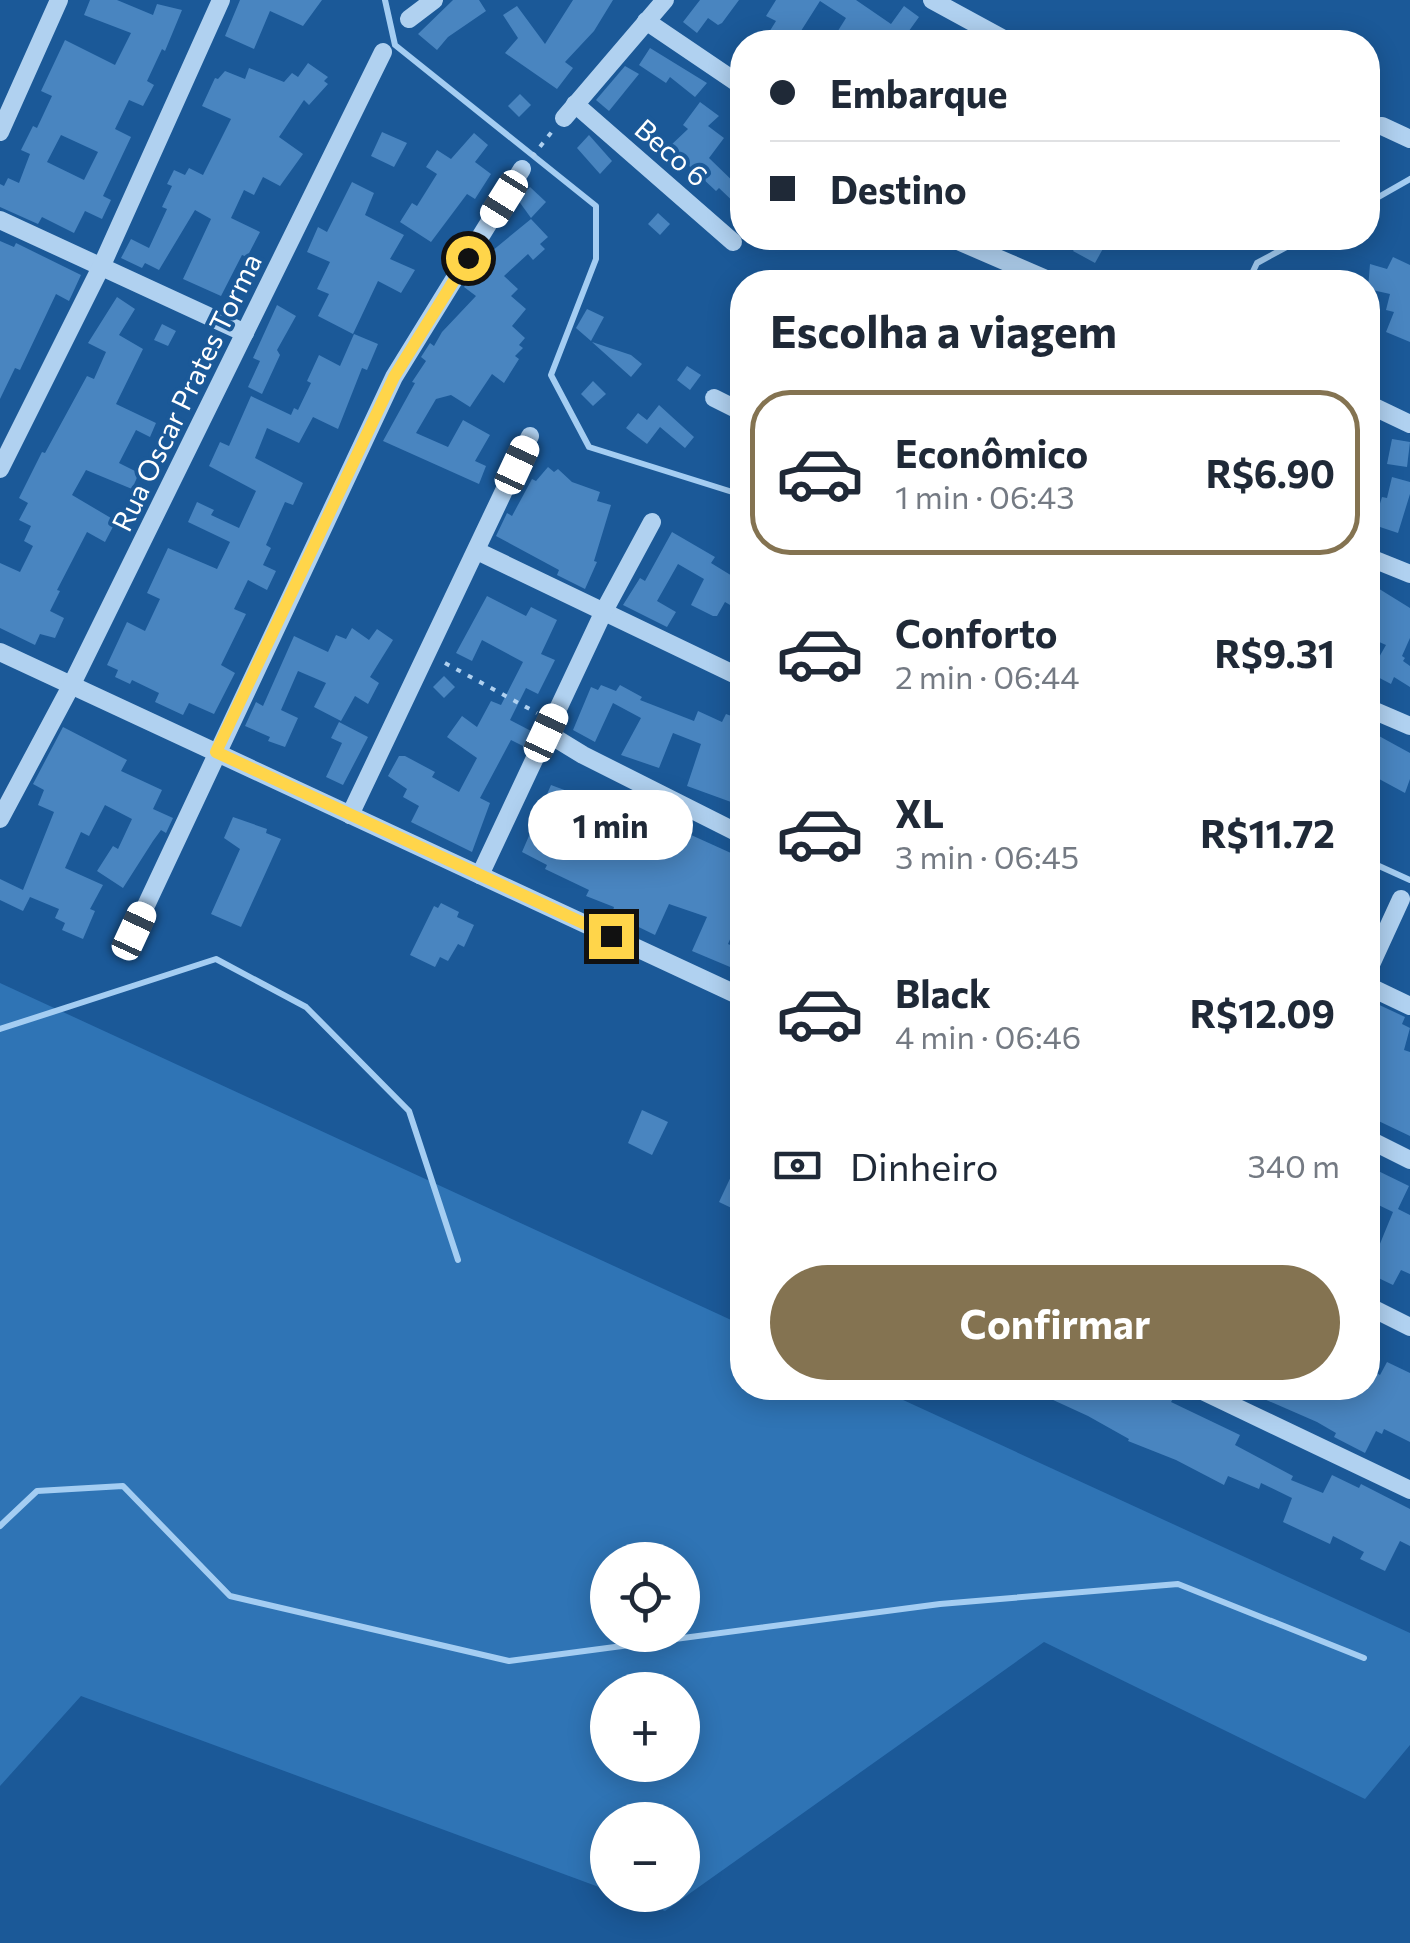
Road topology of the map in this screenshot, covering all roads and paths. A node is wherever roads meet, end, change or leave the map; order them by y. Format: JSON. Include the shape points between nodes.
{"nodes":[{"id":1,"x":58,"y":0,"type":"edge"},
{"id":2,"x":221,"y":0,"type":"edge"},
{"id":3,"x":434,"y":0,"type":"edge"},
{"id":4,"x":664,"y":0,"type":"edge"},
{"id":5,"x":932,"y":0,"type":"edge"},
{"id":6,"x":410,"y":19,"type":"dead end"},
{"id":7,"x":646,"y":22,"type":"junction"},
{"id":8,"x":987,"y":30,"type":"edge"},
{"id":9,"x":382,"y":52,"type":"dead end"},
{"id":10,"x":730,"y":78,"type":"edge"},
{"id":11,"x":569,"y":111,"type":"junction"},
{"id":12,"x":1380,"y":126,"type":"edge"},
{"id":13,"x":0,"y":132,"type":"edge"},
{"id":14,"x":1410,"y":139,"type":"edge"},
{"id":15,"x":522,"y":169,"type":"joint"},
{"id":16,"x":0,"y":220,"type":"edge"},
{"id":17,"x":730,"y":240,"type":"edge"},
{"id":18,"x":978,"y":250,"type":"edge"},
{"id":19,"x":102,"y":266,"type":"junction"},
{"id":20,"x":1026,"y":270,"type":"edge"},
{"id":21,"x":245,"y":333,"type":"junction"},
{"id":22,"x":714,"y":398,"type":"dead end"},
{"id":23,"x":730,"y":406,"type":"edge"},
{"id":24,"x":1380,"y":410,"type":"edge"},
{"id":25,"x":1410,"y":424,"type":"edge"},
{"id":26,"x":530,"y":436,"type":"dead end"},
{"id":27,"x":0,"y":469,"type":"edge"},
{"id":28,"x":652,"y":522,"type":"dead end"},
{"id":29,"x":477,"y":551,"type":"junction"},
{"id":30,"x":1380,"y":562,"type":"edge"},
{"id":31,"x":1410,"y":574,"type":"edge"},
{"id":32,"x":604,"y":610,"type":"junction"},
{"id":33,"x":0,"y":652,"type":"edge"},
{"id":34,"x":427,"y":654,"type":"junction"},
{"id":35,"x":730,"y":672,"type":"edge"},
{"id":36,"x":71,"y":686,"type":"junction"},
{"id":37,"x":1380,"y":713,"type":"edge"},
{"id":38,"x":1410,"y":726,"type":"edge"},
{"id":39,"x":546,"y":733,"type":"junction"},
{"id":40,"x":216,"y":752,"type":"junction"},
{"id":41,"x":350,"y":815,"type":"junction"},
{"id":42,"x":0,"y":819,"type":"edge"},
{"id":43,"x":730,"y":829,"type":"edge"},
{"id":44,"x":480,"y":876,"type":"junction"},
{"id":45,"x":1401,"y":899,"type":"dead end"},
{"id":46,"x":134,"y":931,"type":"dead end"},
{"id":47,"x":1380,"y":945,"type":"edge"},
{"id":48,"x":730,"y":991,"type":"edge"},
{"id":49,"x":1380,"y":992,"type":"edge"},
{"id":50,"x":1410,"y":1006,"type":"edge"},
{"id":51,"x":1380,"y":1145,"type":"edge"},
{"id":52,"x":1410,"y":1160,"type":"edge"},
{"id":53,"x":1380,"y":1312,"type":"edge"},
{"id":54,"x":1410,"y":1327,"type":"edge"},
{"id":55,"x":1221,"y":1400,"type":"edge"},
{"id":56,"x":1410,"y":1490,"type":"edge"}],
"edges":[{"from":1,"to":13,"type":"street"},
{"from":2,"to":19,"type":"street"},
{"from":3,"to":6,"type":"street"},
{"from":4,"to":7,"type":"street"},
{"from":5,"to":8,"type":"street"},
{"from":7,"to":10,"type":"street"},
{"from":7,"to":11,"type":"street"},
{"from":9,"to":21,"type":"street","name":"Rua Oscar Prates Torma"},
{"from":11,"to":15,"type":"path"},
{"from":11,"to":17,"type":"street","name":"Beco 6"},
{"from":12,"to":14,"type":"street"},
{"from":15,"to":40,"type":"street","via":[[394,377]]},
{"from":16,"to":19,"type":"street"},
{"from":18,"to":20,"type":"street"},
{"from":19,"to":21,"type":"street"},
{"from":19,"to":27,"type":"street"},
{"from":21,"to":36,"type":"street","name":"Rua Oscar Prates Torma"},
{"from":22,"to":23,"type":"street"},
{"from":24,"to":25,"type":"street"},
{"from":26,"to":29,"type":"street"},
{"from":28,"to":32,"type":"street"},
{"from":29,"to":32,"type":"street"},
{"from":29,"to":34,"type":"street"},
{"from":30,"to":31,"type":"street"},
{"from":32,"to":35,"type":"street"},
{"from":32,"to":39,"type":"street"},
{"from":33,"to":36,"type":"street"},
{"from":34,"to":39,"type":"path","via":[[537,711]]},
{"from":34,"to":41,"type":"street"},
{"from":36,"to":40,"type":"street"},
{"from":36,"to":42,"type":"street","name":"Rua Oscar Prates Torma"},
{"from":37,"to":38,"type":"street"},
{"from":39,"to":43,"type":"street"},
{"from":39,"to":44,"type":"street"},
{"from":40,"to":41,"type":"street"},
{"from":40,"to":46,"type":"street"},
{"from":41,"to":44,"type":"street"},
{"from":44,"to":48,"type":"street"},
{"from":45,"to":47,"type":"street"},
{"from":49,"to":50,"type":"street"},
{"from":51,"to":52,"type":"street"},
{"from":53,"to":54,"type":"street"},
{"from":55,"to":56,"type":"street"}]}
